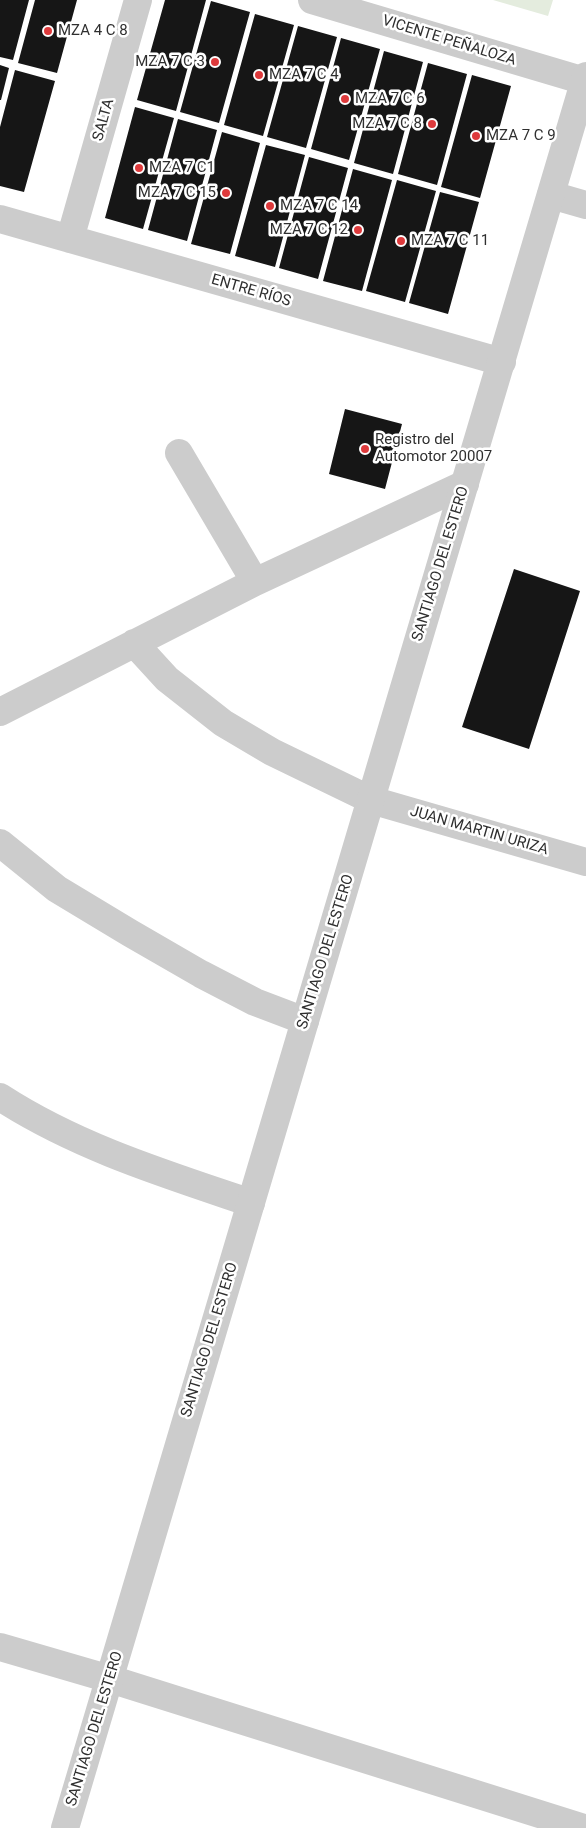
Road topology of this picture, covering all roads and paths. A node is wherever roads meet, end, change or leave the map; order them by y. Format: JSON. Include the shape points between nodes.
{"nodes":[{"id":1,"x":138,"y":0,"type":"edge"},
{"id":2,"x":312,"y":0,"type":"edge"},
{"id":3,"x":585,"y":79,"type":"edge"},
{"id":4,"x":551,"y":195,"type":"junction"},
{"id":5,"x":586,"y":205,"type":"edge"},
{"id":6,"x":0,"y":220,"type":"edge"},
{"id":7,"x":70,"y":239,"type":"junction"},
{"id":8,"x":502,"y":362,"type":"junction"},
{"id":9,"x":179,"y":453,"type":"dead end"},
{"id":10,"x":465,"y":484,"type":"junction"},
{"id":11,"x":255,"y":582,"type":"junction"},
{"id":12,"x":134,"y":643,"type":"junction"},
{"id":13,"x":0,"y":712,"type":"edge"},
{"id":14,"x":371,"y":800,"type":"junction"},
{"id":15,"x":0,"y":843,"type":"edge"},
{"id":16,"x":586,"y":862,"type":"edge"},
{"id":17,"x":305,"y":1021,"type":"junction"},
{"id":18,"x":0,"y":1097,"type":"edge"},
{"id":19,"x":251,"y":1203,"type":"junction"},
{"id":20,"x":0,"y":1647,"type":"edge"},
{"id":21,"x":110,"y":1679,"type":"junction"},
{"id":22,"x":65,"y":1828,"type":"edge"},
{"id":23,"x":584,"y":1828,"type":"edge"}],
"edges":[{"from":1,"to":7,"type":"street","name":"SALTA"},
{"from":2,"to":3,"type":"street","name":"VICENTE PEÑALOZA"},
{"from":3,"to":4,"type":"street","name":"SANTIAGO DEL ESTERO"},
{"from":4,"to":5,"type":"street"},
{"from":4,"to":8,"type":"street","name":"SANTIAGO DEL ESTERO"},
{"from":6,"to":7,"type":"street","name":"ENTRE RÍOS"},
{"from":7,"to":8,"type":"street","name":"ENTRE RÍOS"},
{"from":8,"to":10,"type":"street","name":"SANTIAGO DEL ESTERO"},
{"from":9,"to":11,"type":"street"},
{"from":10,"to":11,"type":"street"},
{"from":10,"to":14,"type":"street","name":"SANTIAGO DEL ESTERO"},
{"from":11,"to":12,"type":"street"},
{"from":12,"to":13,"type":"street"},
{"from":12,"to":14,"type":"street","name":"JUAN MARTIN URIZA","via":[[166,679],[223,723],[272,752]]},
{"from":14,"to":16,"type":"street","name":"JUAN MARTIN URIZA"},
{"from":14,"to":17,"type":"street","name":"SANTIAGO DEL ESTERO"},
{"from":15,"to":17,"type":"street","via":[[57,889],[130,933],[255,1002]]},
{"from":17,"to":19,"type":"street","name":"SANTIAGO DEL ESTERO"},
{"from":18,"to":19,"type":"street","via":[[82,1141],[146,1168]]},
{"from":19,"to":21,"type":"street","name":"SANTIAGO DEL ESTERO"},
{"from":20,"to":21,"type":"street"},
{"from":21,"to":22,"type":"street","name":"SANTIAGO DEL ESTERO"},
{"from":21,"to":23,"type":"street"}]}
